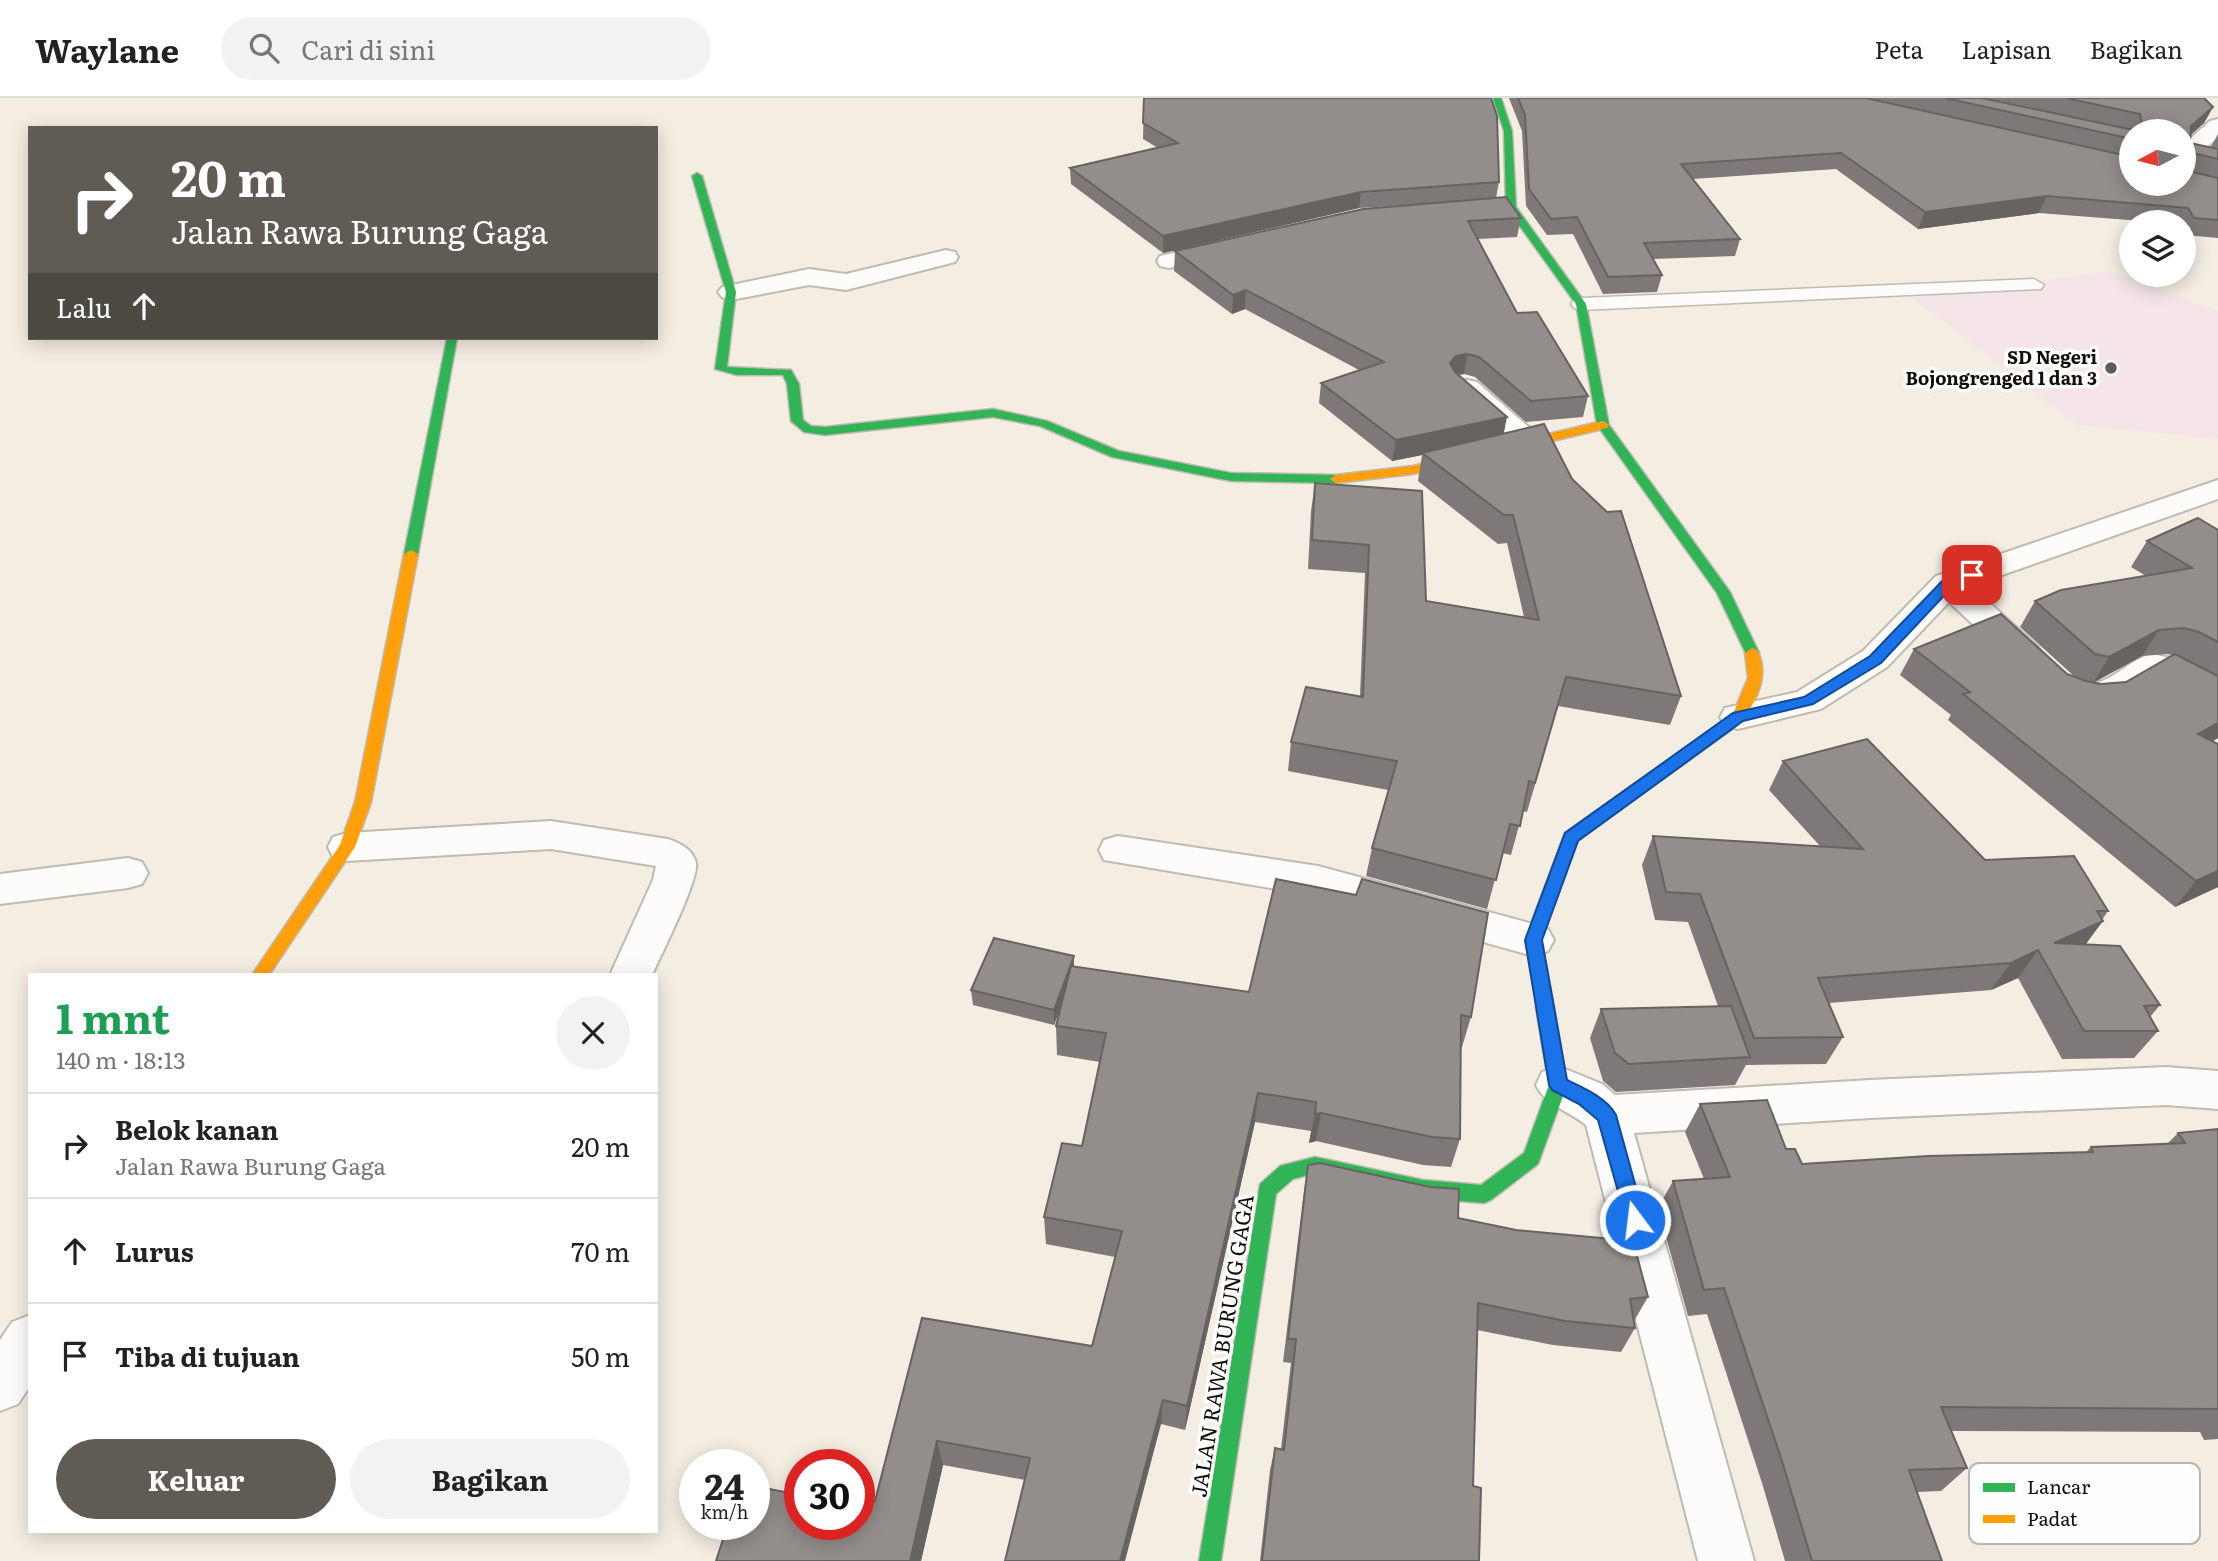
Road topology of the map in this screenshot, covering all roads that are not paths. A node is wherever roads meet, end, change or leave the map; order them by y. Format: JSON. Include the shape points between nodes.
{"nodes":[{"id":1,"x":1497,"y":98,"type":"edge"},
{"id":2,"x":2215,"y":119,"type":"edge"},
{"id":3,"x":2196,"y":150,"type":"edge"},
{"id":4,"x":697,"y":176,"type":"dead end"},
{"id":5,"x":1511,"y":207,"type":"junction"},
{"id":6,"x":1483,"y":209,"type":"edge"},
{"id":7,"x":1251,"y":243,"type":"edge"},
{"id":8,"x":946,"y":257,"type":"dead end"},
{"id":9,"x":1169,"y":261,"type":"dead end"},
{"id":10,"x":2034,"y":285,"type":"dead end"},
{"id":11,"x":731,"y":292,"type":"junction"},
{"id":12,"x":1581,"y":304,"type":"junction"},
{"id":13,"x":452,"y":340,"type":"edge"},
{"id":14,"x":1463,"y":385,"type":"edge"},
{"id":15,"x":1603,"y":425,"type":"junction"},
{"id":16,"x":1529,"y":442,"type":"junction"},
{"id":17,"x":2218,"y":489,"type":"edge"},
{"id":18,"x":1948,"y":583,"type":"junction"},
{"id":19,"x":2218,"y":695,"type":"edge"},
{"id":20,"x":1738,"y":717,"type":"junction"},
{"id":21,"x":347,"y":847,"type":"junction"},
{"id":22,"x":1118,"y":850,"type":"dead end"},
{"id":23,"x":128,"y":873,"type":"dead end"},
{"id":24,"x":0,"y":889,"type":"edge"},
{"id":25,"x":1534,"y":940,"type":"junction"},
{"id":26,"x":261,"y":973,"type":"edge"},
{"id":27,"x":632,"y":973,"type":"edge"},
{"id":28,"x":1558,"y":1085,"type":"junction"},
{"id":29,"x":2218,"y":1090,"type":"edge"},
{"id":30,"x":1606,"y":1115,"type":"junction"},
{"id":31,"x":28,"y":1342,"type":"edge"},
{"id":32,"x":0,"y":1386,"type":"edge"},
{"id":33,"x":1210,"y":1561,"type":"edge"},
{"id":34,"x":1726,"y":1561,"type":"edge"}],
"edges":[{"from":1,"to":5,"type":"street","via":[[1508,131]]},
{"from":2,"to":3,"type":"street"},
{"from":4,"to":11,"type":"street"},
{"from":5,"to":6,"type":"street"},
{"from":5,"to":12,"type":"street","name":"JALAN RAWA BURUNG GAGA"},
{"from":7,"to":9,"type":"street"},
{"from":8,"to":11,"type":"street","via":[[846,282],[809,277]]},
{"from":10,"to":12,"type":"lane"},
{"from":11,"to":16,"type":"street","via":[[721,369],[731,373],[771,368],[787,372],[797,421],[808,429],[993,413],[1043,423],[1116,454],[1231,477],[1341,479],[1413,470]]},
{"from":12,"to":15,"type":"street","name":"JALAN RAWA BURUNG GAGA"},
{"from":13,"to":21,"type":"street","via":[[380,720],[363,802]]},
{"from":14,"to":16,"type":"street"},
{"from":15,"to":16,"type":"street"},
{"from":15,"to":20,"type":"street","name":"JALAN RAWA BURUNG GAGA","via":[[1723,592],[1758,665],[1753,693]]},
{"from":17,"to":18,"type":"street"},
{"from":18,"to":19,"type":"street","via":[[2065,690],[2085,698],[2101,697],[2152,666],[2173,669]]},
{"from":18,"to":20,"type":"street","via":[[1875,659],[1808,701]]},
{"from":20,"to":25,"type":"street","name":"JALAN RAWA BURUNG GAGA","via":[[1571,837]]},
{"from":21,"to":26,"type":"street"},
{"from":21,"to":27,"type":"street","via":[[551,835],[668,854],[676,863],[673,880]]},
{"from":22,"to":25,"type":"street","via":[[1318,881]]},
{"from":23,"to":24,"type":"street"},
{"from":25,"to":28,"type":"street","name":"JALAN RAWA BURUNG GAGA"},
{"from":28,"to":30,"type":"street","via":[[1586,1098]]},
{"from":28,"to":33,"type":"street","name":"JALAN RAWA BURUNG GAGA","via":[[1531,1158],[1485,1194],[1423,1189],[1315,1165],[1287,1172],[1267,1190]]},
{"from":29,"to":30,"type":"street","via":[[2166,1086]]},
{"from":30,"to":34,"type":"street"},
{"from":31,"to":32,"type":"street"}]}
